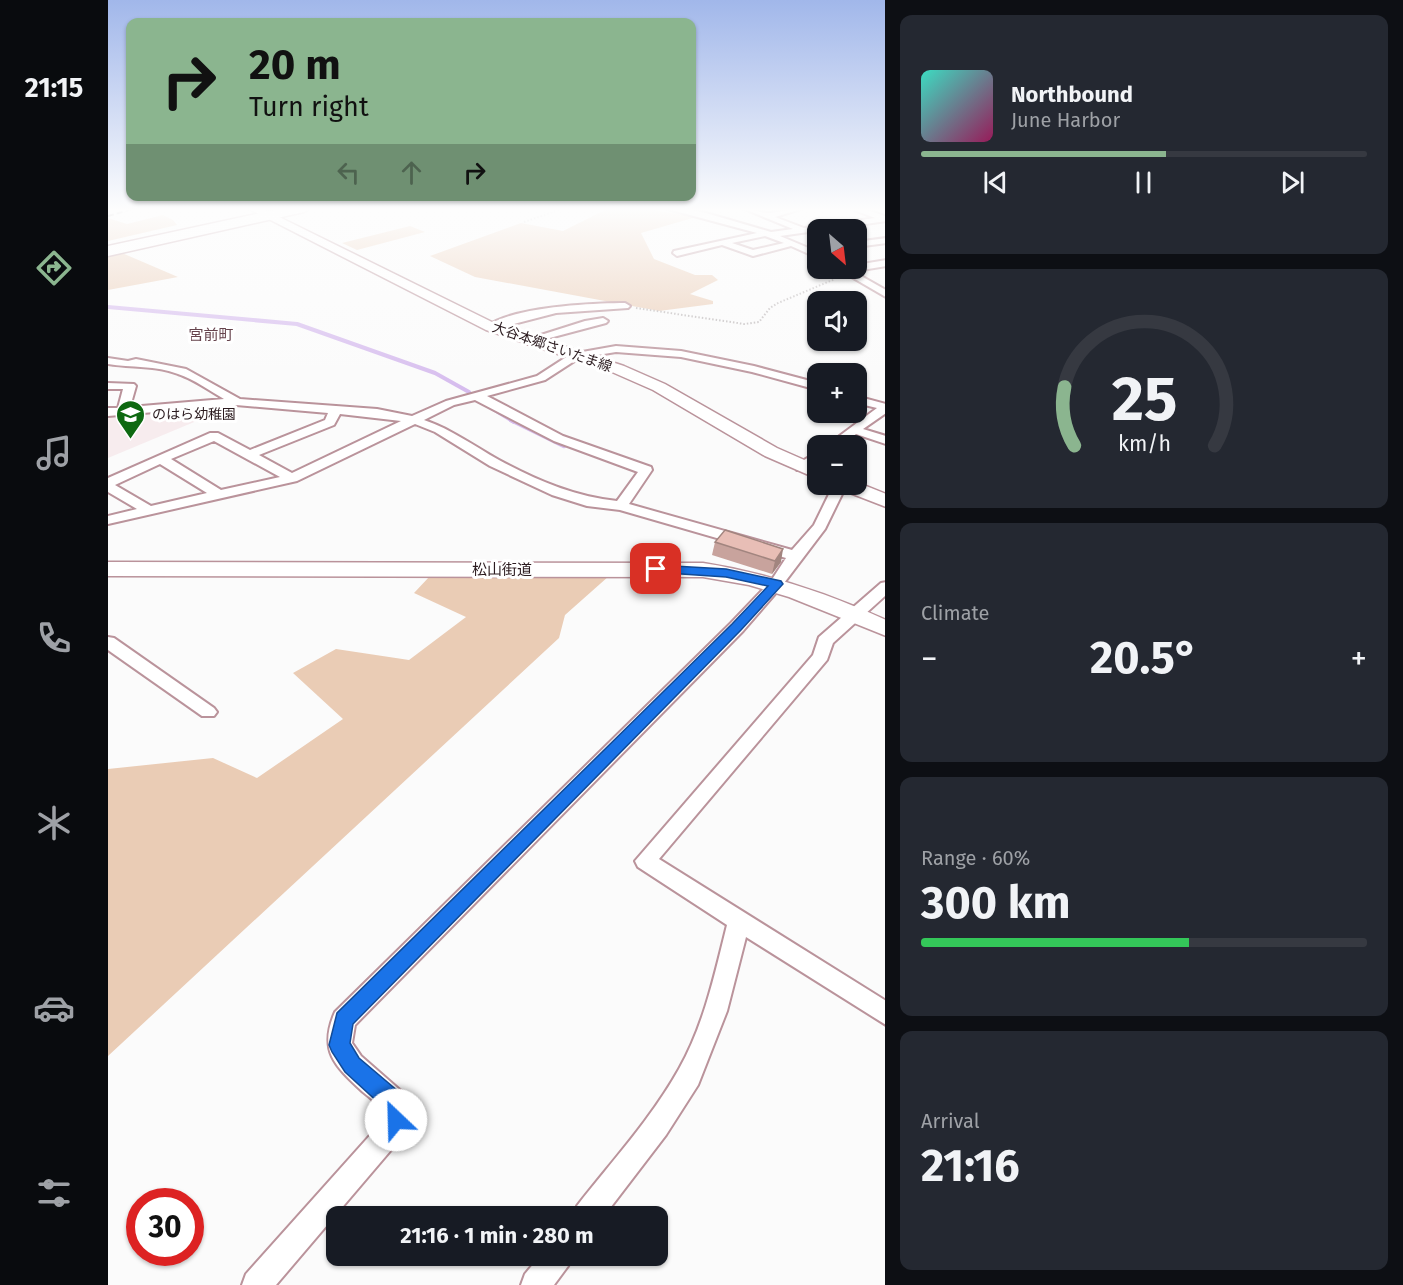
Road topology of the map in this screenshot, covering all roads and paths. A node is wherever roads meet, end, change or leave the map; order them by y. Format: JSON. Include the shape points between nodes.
{"nodes":[{"id":1,"x":376,"y":268,"type":"edge"},
{"id":2,"x":830,"y":279,"type":"edge"},
{"id":3,"x":864,"y":279,"type":"edge"},
{"id":4,"x":883,"y":290,"type":"edge"},
{"id":5,"x":625,"y":306,"type":"joint"},
{"id":6,"x":603,"y":321,"type":"dead end"},
{"id":7,"x":491,"y":327,"type":"junction"},
{"id":8,"x":527,"y":341,"type":"junction"},
{"id":9,"x":575,"y":356,"type":"junction"},
{"id":10,"x":108,"y":361,"type":"edge"},
{"id":11,"x":807,"y":384,"type":"edge"},
{"id":12,"x":108,"y":386,"type":"edge"},
{"id":13,"x":476,"y":395,"type":"junction"},
{"id":14,"x":237,"y":402,"type":"junction"},
{"id":15,"x":867,"y":402,"type":"edge"},
{"id":16,"x":336,"y":409,"type":"junction"},
{"id":17,"x":123,"y":411,"type":"junction"},
{"id":18,"x":108,"y":412,"type":"edge"},
{"id":19,"x":867,"y":420,"type":"edge"},
{"id":20,"x":417,"y":421,"type":"junction"},
{"id":21,"x":863,"y":423,"type":"edge"},
{"id":22,"x":854,"y":430,"type":"junction"},
{"id":23,"x":847,"y":435,"type":"edge"},
{"id":24,"x":885,"y":441,"type":"edge"},
{"id":25,"x":249,"y":455,"type":"junction"},
{"id":26,"x":161,"y":459,"type":"junction"},
{"id":27,"x":807,"y":464,"type":"edge"},
{"id":28,"x":802,"y":467,"type":"junction"},
{"id":29,"x":807,"y":469,"type":"edge"},
{"id":30,"x":292,"y":478,"type":"junction"},
{"id":31,"x":108,"y":484,"type":"edge"},
{"id":32,"x":218,"y":494,"type":"junction"},
{"id":33,"x":867,"y":494,"type":"edge"},
{"id":34,"x":836,"y":495,"type":"edge"},
{"id":35,"x":885,"y":501,"type":"edge"},
{"id":36,"x":621,"y":506,"type":"junction"},
{"id":37,"x":148,"y":510,"type":"junction"},
{"id":38,"x":108,"y":520,"type":"edge"},
{"id":39,"x":795,"y":556,"type":"junction"},
{"id":40,"x":108,"y":569,"type":"edge"},
{"id":41,"x":776,"y":584,"type":"junction"},
{"id":42,"x":885,"y":586,"type":"edge"},
{"id":43,"x":854,"y":614,"type":"junction"},
{"id":44,"x":885,"y":629,"type":"edge"},
{"id":45,"x":108,"y":642,"type":"edge"},
{"id":46,"x":208,"y":712,"type":"dead end"},
{"id":47,"x":740,"y":921,"type":"junction"},
{"id":48,"x":885,"y":1014,"type":"edge"},
{"id":49,"x":595,"y":1206,"type":"edge"},
{"id":50,"x":550,"y":1266,"type":"edge"},
{"id":51,"x":257,"y":1285,"type":"edge"},
{"id":52,"x":536,"y":1285,"type":"edge"}],
"edges":[{"from":1,"to":7,"type":"main road","name":"大谷本郷さいたま線"},
{"from":2,"to":5,"type":"path","via":[[778,303],[759,322],[752,323]]},
{"from":3,"to":4,"type":"street"},
{"from":5,"to":7,"type":"street","via":[[540,312]]},
{"from":6,"to":8,"type":"street"},
{"from":7,"to":8,"type":"main road","name":"大谷本郷さいたま線"},
{"from":8,"to":9,"type":"main road","name":"大谷本郷さいたま線"},
{"from":9,"to":11,"type":"street","via":[[616,349],[681,354]]},
{"from":9,"to":13,"type":"street","via":[[540,378]]},
{"from":9,"to":28,"type":"main road","name":"大谷本郷さいたま線","via":[[659,387]]},
{"from":10,"to":14,"type":"street","via":[[182,371]]},
{"from":12,"to":17,"type":"street","via":[[130,386]]},
{"from":13,"to":20,"type":"street"},
{"from":13,"to":36,"type":"street","via":[[545,435],[646,470]]},
{"from":14,"to":16,"type":"street"},
{"from":14,"to":17,"type":"street"},
{"from":15,"to":19,"type":"street","via":[[885,407]]},
{"from":16,"to":20,"type":"street"},
{"from":16,"to":25,"type":"street","via":[[330,422]]},
{"from":17,"to":18,"type":"street"},
{"from":20,"to":30,"type":"street"},
{"from":20,"to":36,"type":"street","via":[[557,492],[587,502]]},
{"from":21,"to":22,"type":"street"},
{"from":22,"to":23,"type":"street"},
{"from":22,"to":24,"type":"street"},
{"from":25,"to":26,"type":"street","via":[[214,436]]},
{"from":25,"to":30,"type":"street"},
{"from":26,"to":31,"type":"street"},
{"from":26,"to":32,"type":"street"},
{"from":27,"to":28,"type":"street"},
{"from":28,"to":29,"type":"main road","name":"大谷本郷さいたま線"},
{"from":30,"to":32,"type":"street"},
{"from":31,"to":37,"type":"street"},
{"from":32,"to":37,"type":"street"},
{"from":33,"to":35,"type":"main road"},
{"from":34,"to":39,"type":"street","via":[[820,526]]},
{"from":36,"to":39,"type":"street"},
{"from":37,"to":38,"type":"street"},
{"from":39,"to":41,"type":"street"},
{"from":40,"to":41,"type":"main road","name":"松山街道","via":[[673,569],[726,573]]},
{"from":41,"to":43,"type":"main road","name":"松山街道"},
{"from":41,"to":51,"type":"street","via":[[344,1020],[339,1045],[352,1065],[392,1100],[396,1120]]},
{"from":42,"to":43,"type":"street"},
{"from":43,"to":44,"type":"main road","name":"松山街道"},
{"from":43,"to":47,"type":"street","via":[[825,641],[821,656],[645,861]]},
{"from":45,"to":46,"type":"street"},
{"from":47,"to":48,"type":"street"},
{"from":47,"to":49,"type":"street","via":[[727,975],[679,1094]]},
{"from":50,"to":52,"type":"street"}]}
